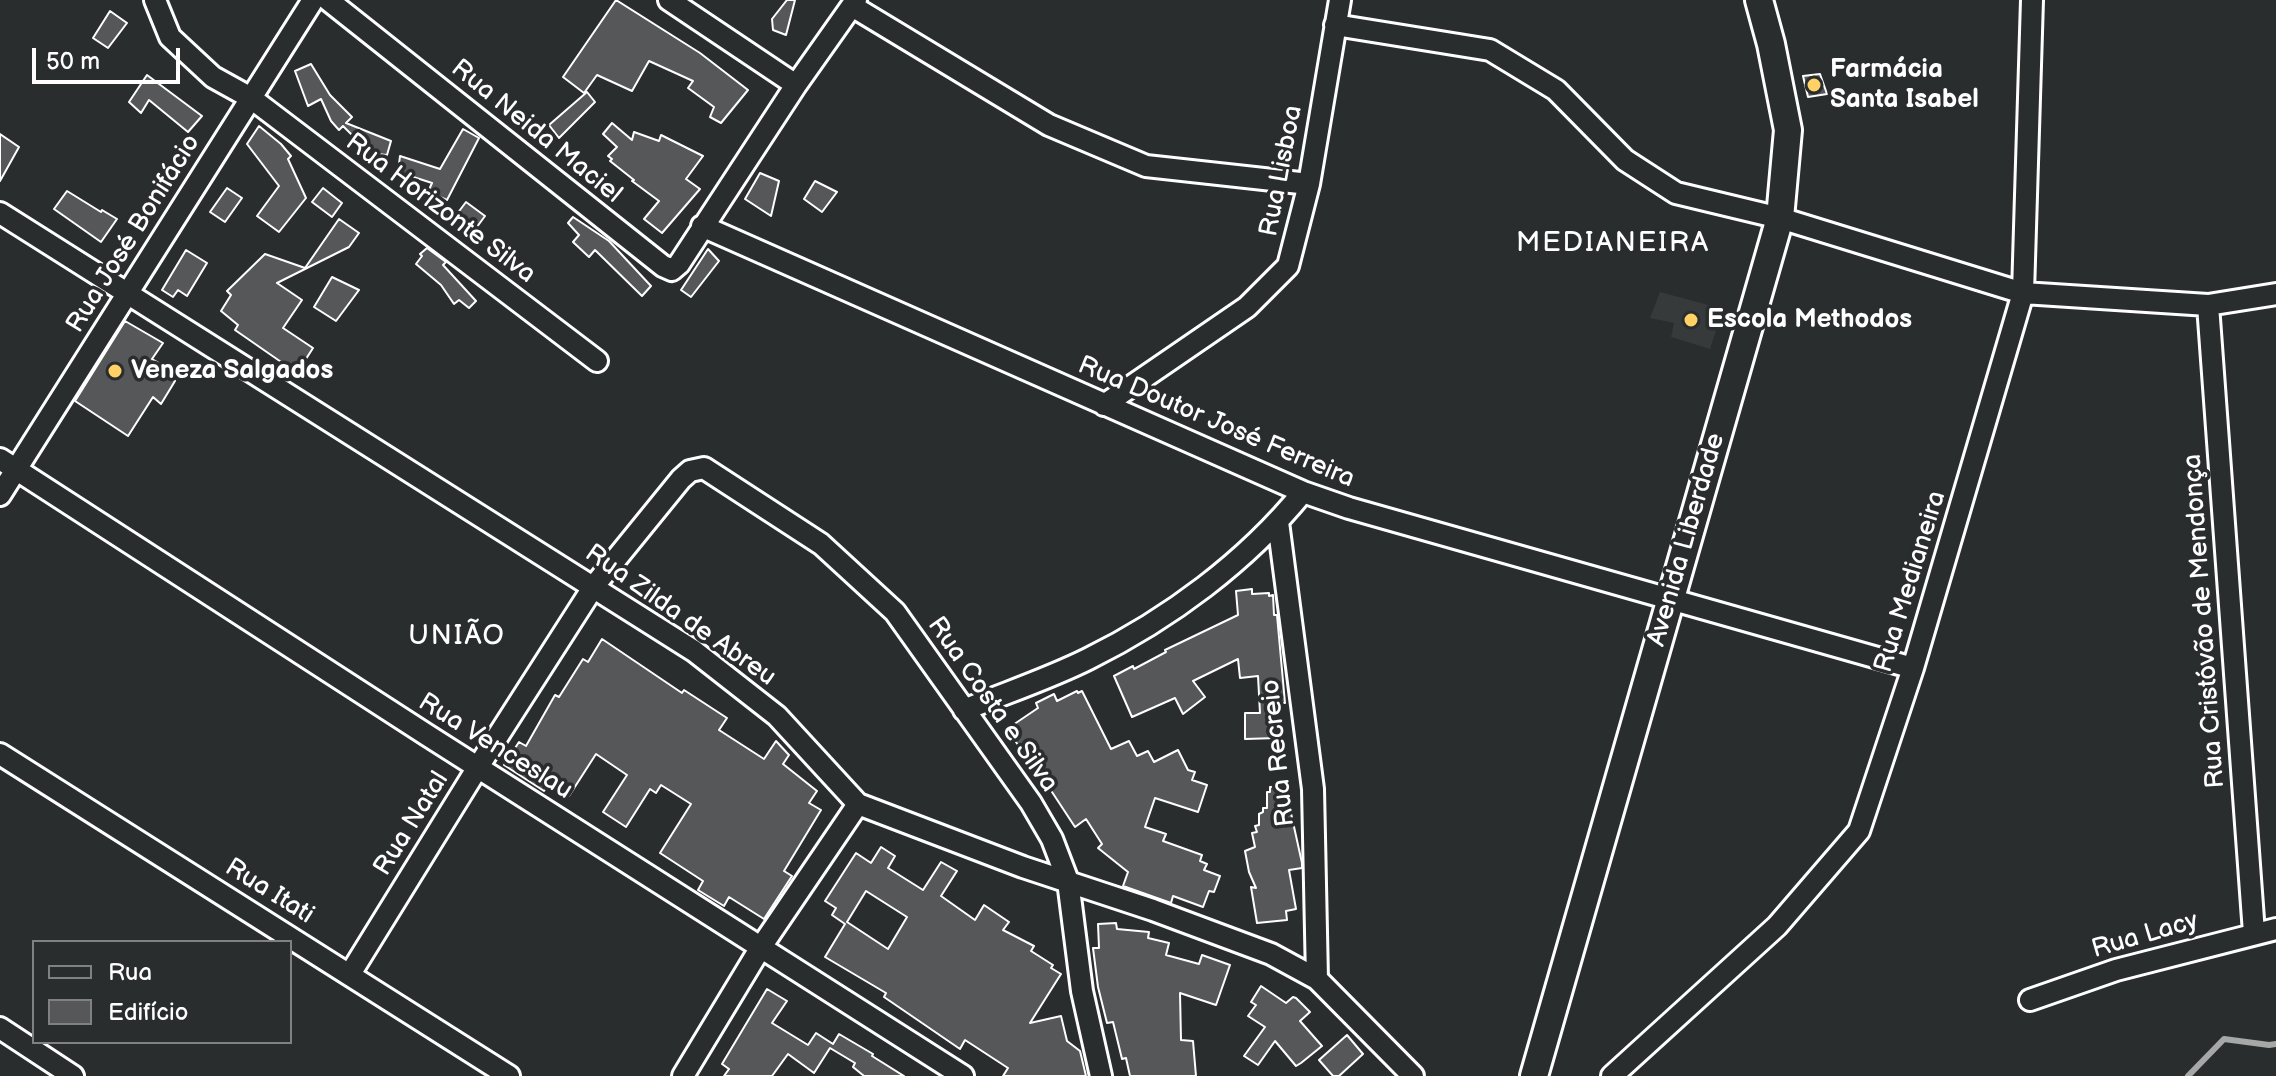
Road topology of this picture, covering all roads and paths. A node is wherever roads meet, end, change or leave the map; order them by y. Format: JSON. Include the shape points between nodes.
{"nodes":[{"id":1,"x":155,"y":0,"type":"edge"},
{"id":2,"x":313,"y":0,"type":"edge"},
{"id":3,"x":328,"y":0,"type":"edge"},
{"id":4,"x":669,"y":0,"type":"edge"},
{"id":5,"x":1340,"y":0,"type":"edge"},
{"id":6,"x":1759,"y":0,"type":"edge"},
{"id":7,"x":2032,"y":0,"type":"edge"},
{"id":8,"x":854,"y":3,"type":"edge"},
{"id":9,"x":1335,"y":25,"type":"junction"},
{"id":10,"x":796,"y":85,"type":"junction"},
{"id":11,"x":251,"y":98,"type":"junction"},
{"id":12,"x":1309,"y":184,"type":"junction"},
{"id":13,"x":0,"y":213,"type":"edge"},
{"id":14,"x":1780,"y":218,"type":"junction"},
{"id":15,"x":702,"y":226,"type":"junction"},
{"id":16,"x":127,"y":293,"type":"junction"},
{"id":17,"x":2023,"y":293,"type":"junction"},
{"id":18,"x":2276,"y":294,"type":"edge"},
{"id":19,"x":2208,"y":305,"type":"junction"},
{"id":20,"x":597,"y":361,"type":"dead end"},
{"id":21,"x":1104,"y":405,"type":"junction"},
{"id":22,"x":8,"y":464,"type":"edge"},
{"id":23,"x":690,"y":471,"type":"joint"},
{"id":24,"x":1303,"y":492,"type":"junction"},
{"id":25,"x":0,"y":495,"type":"edge"},
{"id":26,"x":1278,"y":522,"type":"junction"},
{"id":27,"x":594,"y":586,"type":"junction"},
{"id":28,"x":1670,"y":598,"type":"junction"},
{"id":29,"x":1913,"y":668,"type":"junction"},
{"id":30,"x":964,"y":710,"type":"junction"},
{"id":31,"x":0,"y":754,"type":"edge"},
{"id":32,"x":478,"y":767,"type":"junction"},
{"id":33,"x":858,"y":804,"type":"junction"},
{"id":34,"x":1068,"y":881,"type":"junction"},
{"id":35,"x":2276,"y":929,"type":"edge"},
{"id":36,"x":2254,"y":933,"type":"junction"},
{"id":37,"x":761,"y":947,"type":"junction"},
{"id":38,"x":350,"y":974,"type":"junction"},
{"id":39,"x":1317,"y":979,"type":"junction"},
{"id":40,"x":2030,"y":1000,"type":"dead end"},
{"id":41,"x":0,"y":1028,"type":"edge"},
{"id":42,"x":73,"y":1076,"type":"edge"},
{"id":43,"x":509,"y":1076,"type":"edge"},
{"id":44,"x":683,"y":1076,"type":"edge"},
{"id":45,"x":963,"y":1076,"type":"edge"},
{"id":46,"x":1101,"y":1076,"type":"edge"},
{"id":47,"x":1413,"y":1076,"type":"edge"},
{"id":48,"x":1534,"y":1076,"type":"edge"},
{"id":49,"x":1612,"y":1076,"type":"edge"}],
"edges":[{"from":1,"to":11,"type":"street","name":"Rua Horizonte Silva","via":[[170,37],[213,77]]},
{"from":2,"to":11,"type":"street","name":"Rua José Bonifácio"},
{"from":3,"to":15,"type":"street","name":"Rua Neida Maciel","via":[[663,266],[672,270],[679,264]]},
{"from":4,"to":10,"type":"street"},
{"from":5,"to":9,"type":"street","name":"Rua Lisboa"},
{"from":6,"to":14,"type":"main road","name":"Avenida Liberdade","via":[[1788,130]]},
{"from":7,"to":17,"type":"street","name":"Rua Medianeira"},
{"from":8,"to":10,"type":"street"},
{"from":8,"to":12,"type":"street","via":[[1049,125],[1146,166]]},
{"from":9,"to":12,"type":"street","name":"Rua Lisboa"},
{"from":9,"to":14,"type":"street","via":[[1490,50],[1556,90],[1625,160],[1676,193]]},
{"from":10,"to":15,"type":"street"},
{"from":11,"to":16,"type":"street","name":"Rua José Bonifácio"},
{"from":11,"to":20,"type":"street","name":"Rua Horizonte Silva"},
{"from":12,"to":21,"type":"street","name":"Rua Lisboa","via":[[1288,266],[1247,307]]},
{"from":13,"to":16,"type":"street","name":"Rua Zilda de Abreu"},
{"from":14,"to":17,"type":"street"},
{"from":14,"to":28,"type":"main road","name":"Avenida Liberdade"},
{"from":15,"to":21,"type":"street","name":"Rua Doutor José Ferreira"},
{"from":16,"to":22,"type":"street","name":"Rua José Bonifácio"},
{"from":16,"to":27,"type":"street","name":"Rua Zilda de Abreu"},
{"from":17,"to":19,"type":"street"},
{"from":17,"to":29,"type":"street","name":"Rua Medianeira"},
{"from":18,"to":19,"type":"street"},
{"from":19,"to":36,"type":"street","name":"Rua Cristóvão de Mendonça"},
{"from":21,"to":24,"type":"street","name":"Rua Doutor José Ferreira"},
{"from":22,"to":25,"type":"street","name":"Rua José Bonifácio"},
{"from":22,"to":32,"type":"street","name":"Rua Venceslau"},
{"from":23,"to":27,"type":"street","name":"Rua Natal"},
{"from":23,"to":30,"type":"street","name":"Rua Costa e Silva","via":[[704,468],[821,544],[895,612]]},
{"from":24,"to":26,"type":"street"},
{"from":24,"to":28,"type":"street","name":"Rua Doutor José Ferreira"},
{"from":26,"to":30,"type":"street","via":[[1168,613],[1088,659]]},
{"from":26,"to":39,"type":"street","name":"Rua Recreio","via":[[1313,789]]},
{"from":27,"to":32,"type":"street","name":"Rua Natal"},
{"from":27,"to":33,"type":"street","name":"Rua Zilda de Abreu","via":[[694,651],[777,716]]},
{"from":28,"to":29,"type":"street","name":"Rua Doutor José Ferreira"},
{"from":28,"to":48,"type":"main road","name":"Avenida Liberdade"},
{"from":29,"to":49,"type":"street","name":"Rua Medianeira","via":[[1859,831],[1777,926]]},
{"from":30,"to":34,"type":"street","name":"Rua Costa e Silva","via":[[1031,803]]},
{"from":31,"to":38,"type":"street","name":"Rua Itati"},
{"from":32,"to":37,"type":"street","name":"Rua Venceslau"},
{"from":32,"to":38,"type":"street","name":"Rua Natal"},
{"from":33,"to":34,"type":"street","name":"Rua Zilda de Abreu"},
{"from":33,"to":37,"type":"street"},
{"from":34,"to":39,"type":"street","name":"Rua Zilda de Abreu","via":[[1271,954]]},
{"from":34,"to":46,"type":"street","name":"Rua Costa e Silva","via":[[1082,991]]},
{"from":35,"to":36,"type":"street","name":"Rua Lacy"},
{"from":36,"to":40,"type":"street","name":"Rua Lacy","via":[[2116,970]]},
{"from":37,"to":44,"type":"street"},
{"from":37,"to":45,"type":"street","name":"Rua Venceslau"},
{"from":38,"to":43,"type":"street","name":"Rua Itati"},
{"from":39,"to":47,"type":"street","name":"Rua Zilda de Abreu"},
{"from":41,"to":42,"type":"street"}]}
